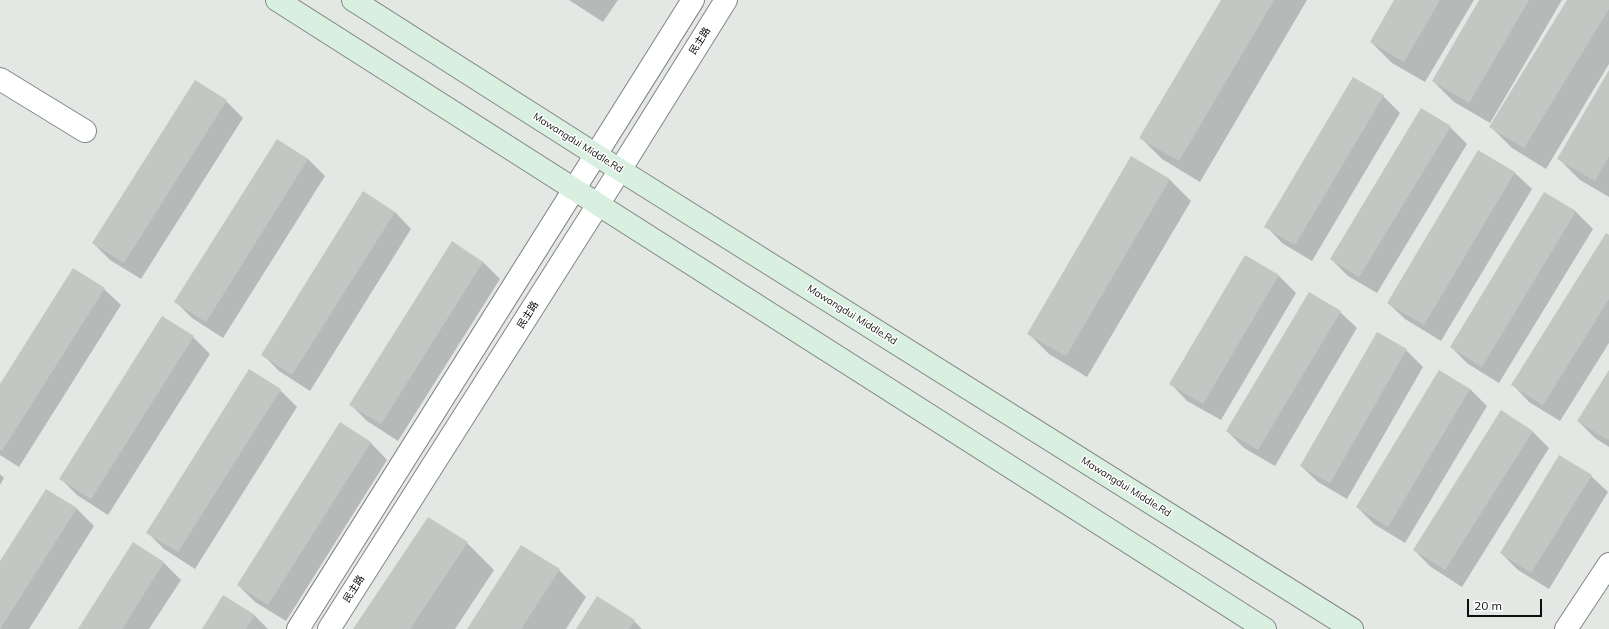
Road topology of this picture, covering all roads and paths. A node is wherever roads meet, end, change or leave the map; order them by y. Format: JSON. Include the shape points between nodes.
{"nodes":[{"id":1,"x":353,"y":0,"type":"edge"},
{"id":2,"x":693,"y":0,"type":"edge"},
{"id":3,"x":726,"y":0,"type":"edge"},
{"id":4,"x":283,"y":2,"type":"edge"},
{"id":5,"x":0,"y":79,"type":"edge"},
{"id":6,"x":85,"y":131,"type":"dead end"},
{"id":7,"x":595,"y":154,"type":"junction"},
{"id":8,"x":620,"y":170,"type":"junction"},
{"id":9,"x":573,"y":189,"type":"junction"},
{"id":10,"x":598,"y":205,"type":"junction"},
{"id":11,"x":1609,"y":564,"type":"edge"},
{"id":12,"x":298,"y":629,"type":"edge"},
{"id":13,"x":329,"y":629,"type":"edge"},
{"id":14,"x":1265,"y":629,"type":"edge"},
{"id":15,"x":1352,"y":629,"type":"edge"},
{"id":16,"x":1566,"y":629,"type":"edge"}],
"edges":[{"from":1,"to":7,"type":"main road","name":"Mawangdui Middle.Rd"},
{"from":2,"to":7,"type":"street"},
{"from":3,"to":8,"type":"street","name":"民主路"},
{"from":4,"to":9,"type":"main road"},
{"from":5,"to":6,"type":"street"},
{"from":7,"to":8,"type":"main road","name":"Mawangdui Middle.Rd"},
{"from":7,"to":9,"type":"street"},
{"from":8,"to":10,"type":"street","name":"民主路"},
{"from":8,"to":15,"type":"main road","name":"Mawangdui Middle.Rd"},
{"from":9,"to":10,"type":"main road"},
{"from":9,"to":12,"type":"street"},
{"from":10,"to":13,"type":"street","name":"民主路"},
{"from":10,"to":14,"type":"main road"},
{"from":11,"to":16,"type":"street"}]}
